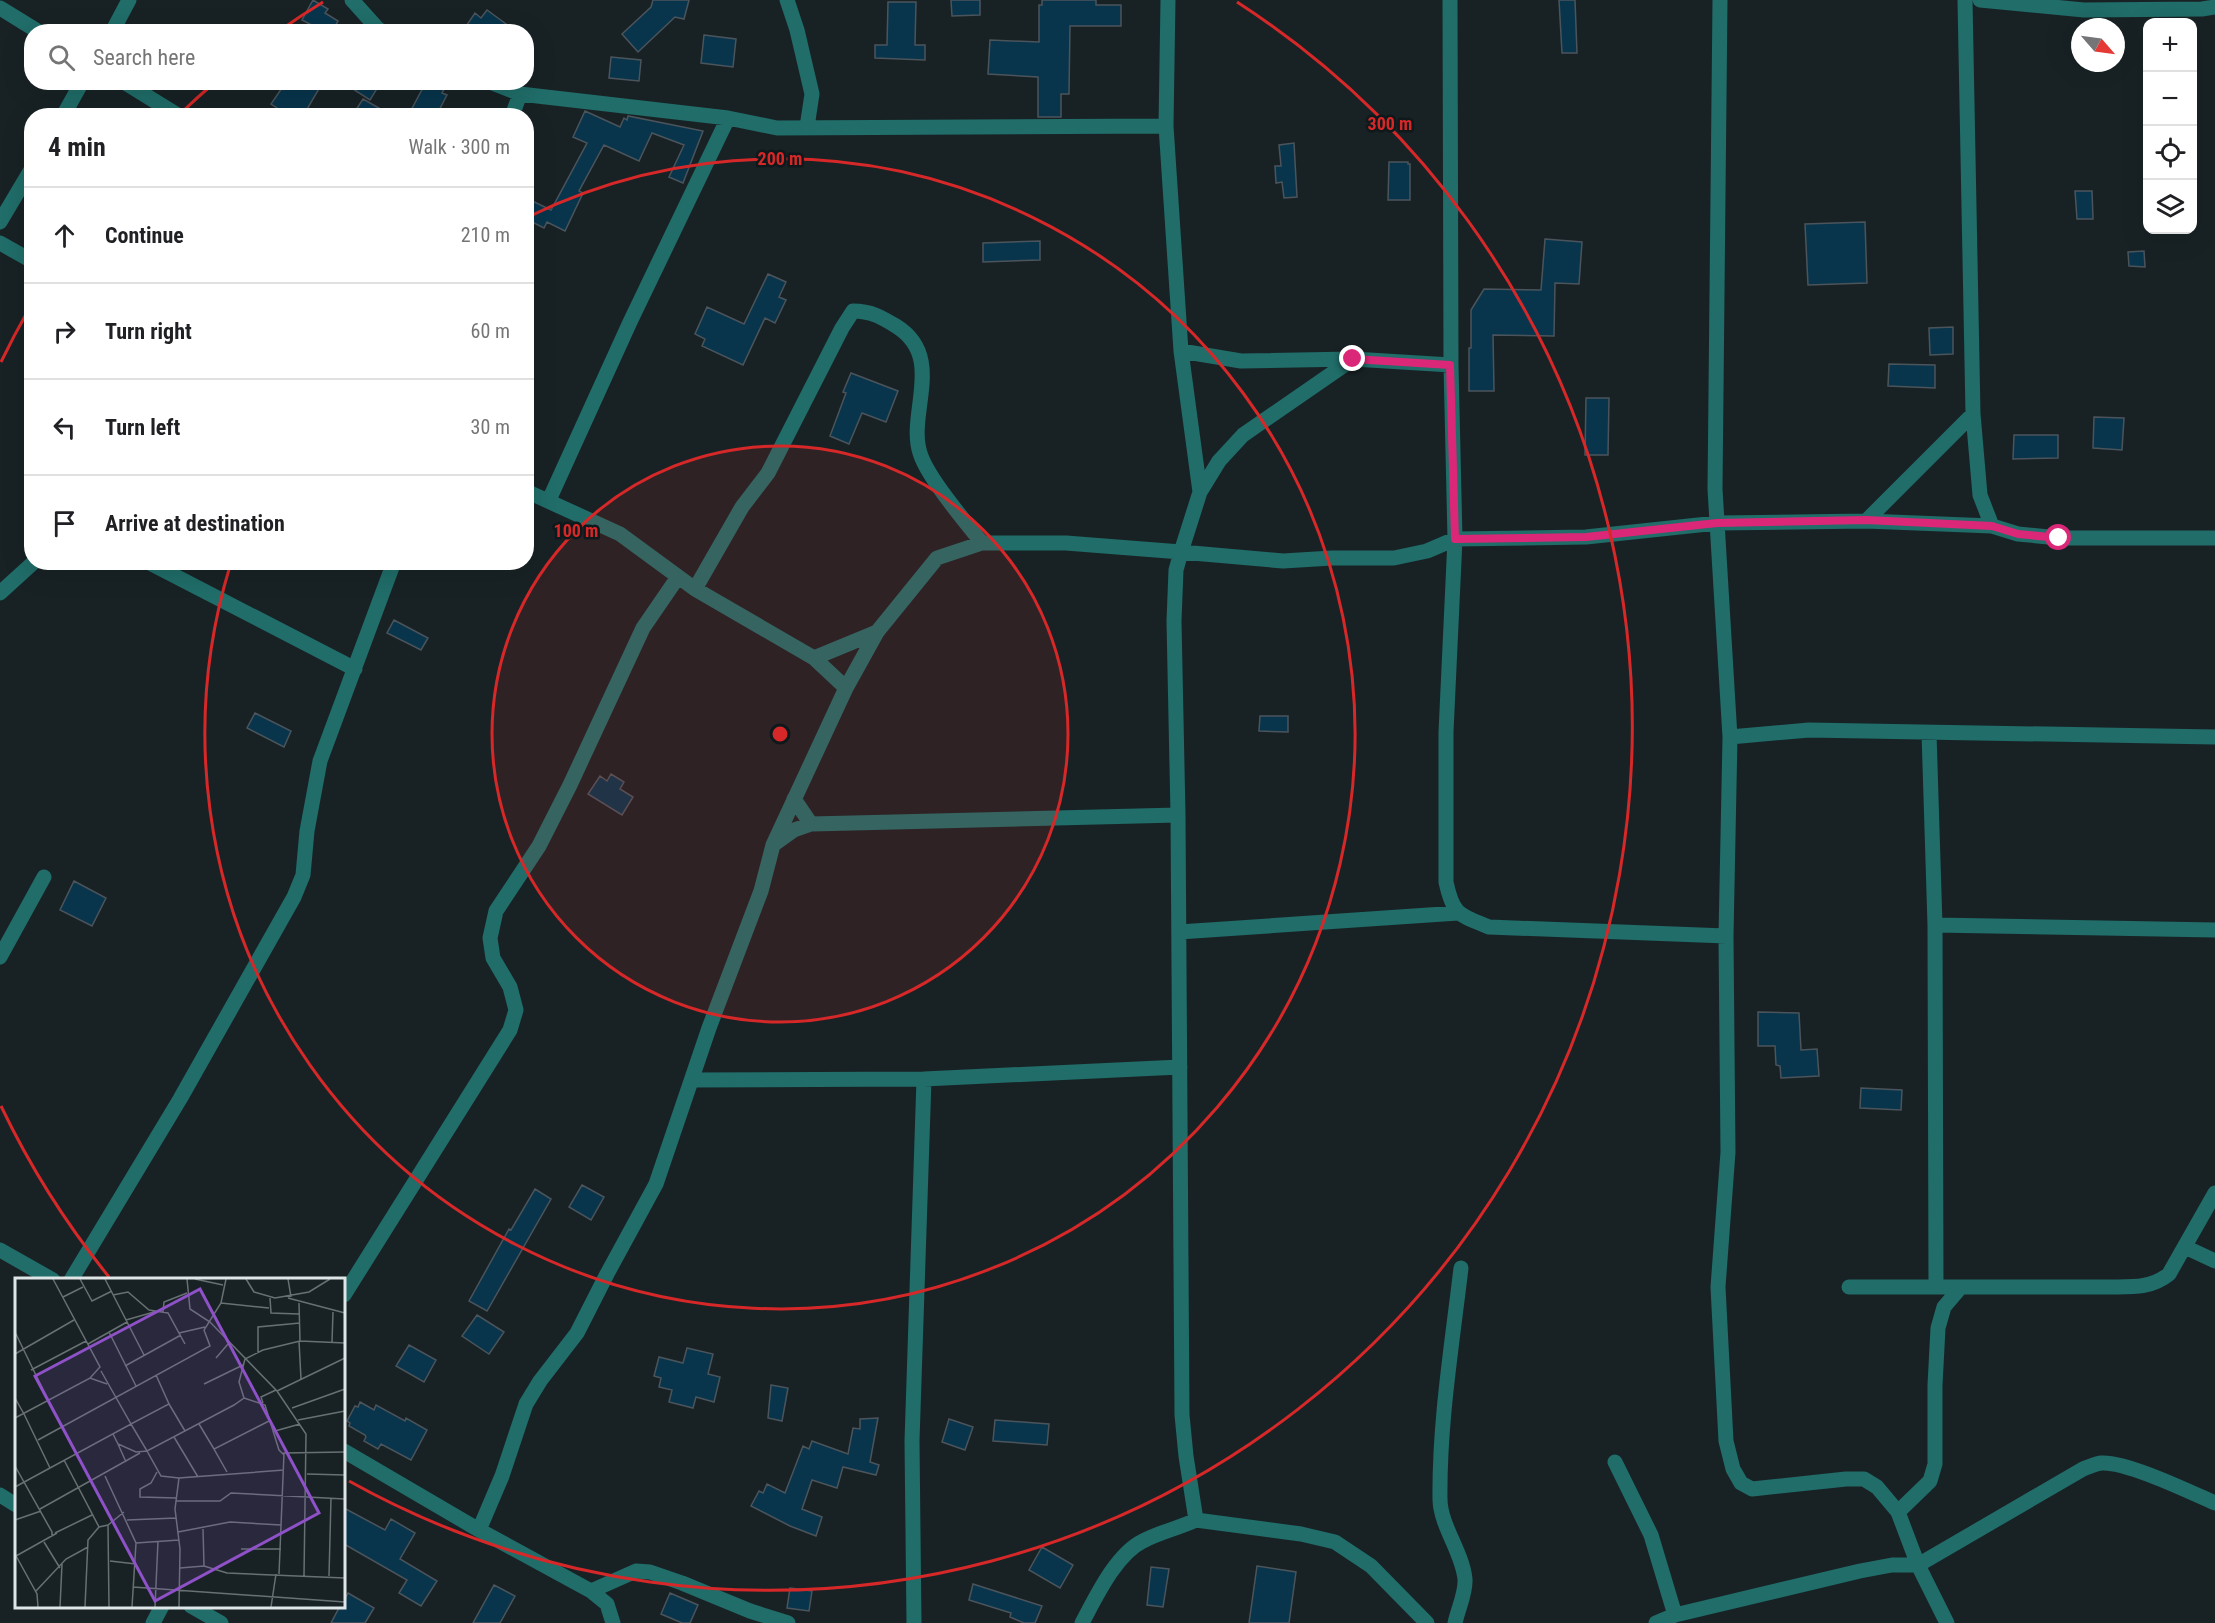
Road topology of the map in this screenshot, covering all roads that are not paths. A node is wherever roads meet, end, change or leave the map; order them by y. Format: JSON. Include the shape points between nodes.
{"nodes":[{"id":1,"x":129,"y":0,"type":"edge"},
{"id":2,"x":787,"y":0,"type":"edge"},
{"id":3,"x":1168,"y":0,"type":"edge"},
{"id":4,"x":1450,"y":0,"type":"edge"},
{"id":5,"x":1720,"y":0,"type":"edge"},
{"id":6,"x":1965,"y":0,"type":"edge"},
{"id":7,"x":1980,"y":0,"type":"edge"},
{"id":8,"x":357,"y":2,"type":"edge"},
{"id":9,"x":2215,"y":7,"type":"edge"},
{"id":10,"x":0,"y":8,"type":"edge"},
{"id":11,"x":26,"y":24,"type":"edge"},
{"id":12,"x":116,"y":24,"type":"edge"},
{"id":13,"x":374,"y":24,"type":"edge"},
{"id":14,"x":78,"y":90,"type":"edge"},
{"id":15,"x":137,"y":90,"type":"edge"},
{"id":16,"x":510,"y":90,"type":"edge"},
{"id":17,"x":520,"y":94,"type":"junction"},
{"id":18,"x":67,"y":108,"type":"edge"},
{"id":19,"x":166,"y":108,"type":"edge"},
{"id":20,"x":515,"y":108,"type":"edge"},
{"id":21,"x":728,"y":118,"type":"junction"},
{"id":22,"x":1166,"y":126,"type":"junction"},
{"id":23,"x":807,"y":127,"type":"junction"},
{"id":24,"x":24,"y":182,"type":"edge"},
{"id":25,"x":0,"y":222,"type":"edge"},
{"id":26,"x":0,"y":243,"type":"edge"},
{"id":27,"x":24,"y":256,"type":"edge"},
{"id":28,"x":1181,"y":351,"type":"junction"},
{"id":29,"x":1353,"y":359,"type":"junction"},
{"id":30,"x":1450,"y":365,"type":"junction"},
{"id":31,"x":1973,"y":414,"type":"junction"},
{"id":32,"x":1200,"y":492,"type":"junction"},
{"id":33,"x":534,"y":494,"type":"edge"},
{"id":34,"x":549,"y":500,"type":"junction"},
{"id":35,"x":1866,"y":520,"type":"junction"},
{"id":36,"x":1717,"y":523,"type":"junction"},
{"id":37,"x":1992,"y":526,"type":"junction"},
{"id":38,"x":2215,"y":538,"type":"edge"},
{"id":39,"x":1455,"y":539,"type":"junction"},
{"id":40,"x":982,"y":543,"type":"junction"},
{"id":41,"x":1181,"y":552,"type":"junction"},
{"id":42,"x":25,"y":570,"type":"edge"},
{"id":43,"x":163,"y":570,"type":"edge"},
{"id":44,"x":391,"y":570,"type":"edge"},
{"id":45,"x":678,"y":577,"type":"junction"},
{"id":46,"x":695,"y":589,"type":"junction"},
{"id":47,"x":0,"y":593,"type":"edge"},
{"id":48,"x":877,"y":632,"type":"junction"},
{"id":49,"x":814,"y":658,"type":"junction"},
{"id":50,"x":355,"y":669,"type":"junction"},
{"id":51,"x":846,"y":687,"type":"junction"},
{"id":52,"x":1929,"y":733,"type":"junction"},
{"id":53,"x":1730,"y":737,"type":"junction"},
{"id":54,"x":2215,"y":737,"type":"edge"},
{"id":55,"x":794,"y":799,"type":"junction"},
{"id":56,"x":1178,"y":815,"type":"junction"},
{"id":57,"x":811,"y":824,"type":"junction"},
{"id":58,"x":773,"y":845,"type":"junction"},
{"id":59,"x":44,"y":877,"type":"dead end"},
{"id":60,"x":1458,"y":913,"type":"junction"},
{"id":61,"x":1935,"y":925,"type":"junction"},
{"id":62,"x":2215,"y":930,"type":"edge"},
{"id":63,"x":1179,"y":932,"type":"junction"},
{"id":64,"x":1726,"y":936,"type":"junction"},
{"id":65,"x":0,"y":957,"type":"edge"},
{"id":66,"x":1180,"y":1067,"type":"junction"},
{"id":67,"x":924,"y":1079,"type":"junction"},
{"id":68,"x":692,"y":1080,"type":"junction"},
{"id":69,"x":2215,"y":1193,"type":"edge"},
{"id":70,"x":2185,"y":1247,"type":"junction"},
{"id":71,"x":0,"y":1250,"type":"edge"},
{"id":72,"x":2215,"y":1261,"type":"edge"},
{"id":73,"x":1461,"y":1268,"type":"dead end"},
{"id":74,"x":49,"y":1278,"type":"edge"},
{"id":75,"x":72,"y":1278,"type":"edge"},
{"id":76,"x":1849,"y":1287,"type":"dead end"},
{"id":77,"x":1936,"y":1287,"type":"junction"},
{"id":78,"x":1961,"y":1287,"type":"junction"},
{"id":79,"x":345,"y":1293,"type":"edge"},
{"id":80,"x":345,"y":1452,"type":"edge"},
{"id":81,"x":1615,"y":1462,"type":"dead end"},
{"id":82,"x":0,"y":1495,"type":"edge"},
{"id":83,"x":2215,"y":1503,"type":"edge"},
{"id":84,"x":15,"y":1504,"type":"edge"},
{"id":85,"x":1898,"y":1512,"type":"junction"},
{"id":86,"x":1196,"y":1520,"type":"junction"},
{"id":87,"x":478,"y":1530,"type":"junction"},
{"id":88,"x":1918,"y":1565,"type":"junction"},
{"id":89,"x":591,"y":1591,"type":"junction"},
{"id":90,"x":161,"y":1608,"type":"edge"},
{"id":91,"x":195,"y":1608,"type":"edge"},
{"id":92,"x":1675,"y":1615,"type":"junction"},
{"id":93,"x":153,"y":1623,"type":"edge"},
{"id":94,"x":221,"y":1623,"type":"edge"},
{"id":95,"x":613,"y":1623,"type":"edge"},
{"id":96,"x":788,"y":1623,"type":"edge"},
{"id":97,"x":914,"y":1623,"type":"edge"},
{"id":98,"x":1082,"y":1623,"type":"edge"},
{"id":99,"x":1427,"y":1623,"type":"edge"},
{"id":100,"x":1455,"y":1623,"type":"edge"},
{"id":101,"x":1656,"y":1623,"type":"edge"},
{"id":102,"x":1947,"y":1623,"type":"edge"}],
"edges":[{"from":1,"to":12,"type":"street"},
{"from":2,"to":23,"type":"street","via":[[812,94]]},
{"from":3,"to":22,"type":"street"},
{"from":4,"to":30,"type":"street"},
{"from":5,"to":36,"type":"street","via":[[1714,489]]},
{"from":6,"to":31,"type":"street"},
{"from":7,"to":9,"type":"street","via":[[2085,10]]},
{"from":8,"to":13,"type":"street"},
{"from":10,"to":11,"type":"street"},
{"from":14,"to":18,"type":"street"},
{"from":15,"to":19,"type":"street"},
{"from":16,"to":17,"type":"street"},
{"from":17,"to":20,"type":"street"},
{"from":17,"to":21,"type":"street"},
{"from":21,"to":23,"type":"street","via":[[777,128]]},
{"from":21,"to":34,"type":"street"},
{"from":22,"to":23,"type":"street"},
{"from":22,"to":28,"type":"street"},
{"from":24,"to":25,"type":"street"},
{"from":26,"to":27,"type":"street"},
{"from":28,"to":29,"type":"street","via":[[1241,361]]},
{"from":28,"to":32,"type":"street"},
{"from":29,"to":30,"type":"street"},
{"from":29,"to":32,"type":"street","via":[[1243,435],[1218,461]]},
{"from":30,"to":39,"type":"street"},
{"from":31,"to":35,"type":"street"},
{"from":31,"to":37,"type":"street","via":[[1980,495]]},
{"from":32,"to":41,"type":"street"},
{"from":33,"to":34,"type":"street"},
{"from":34,"to":45,"type":"street","via":[[621,534]]},
{"from":35,"to":36,"type":"street"},
{"from":35,"to":37,"type":"street"},
{"from":36,"to":39,"type":"street","via":[[1586,537]]},
{"from":36,"to":53,"type":"street"},
{"from":37,"to":38,"type":"street","via":[[2018,534],[2059,538]]},
{"from":39,"to":41,"type":"street","via":[[1427,551],[1394,558],[1283,561]]},
{"from":39,"to":60,"type":"street","via":[[1446,732],[1446,882]]},
{"from":40,"to":41,"type":"street","via":[[1066,543]]},
{"from":40,"to":46,"type":"street","via":[[921,457],[915,438],[922,399],[922,365],[917,348],[903,330],[877,315],[853,311],[768,473],[742,507]]},
{"from":40,"to":48,"type":"street","via":[[937,558]]},
{"from":41,"to":56,"type":"street","via":[[1176,570],[1174,621]]},
{"from":42,"to":47,"type":"street"},
{"from":43,"to":50,"type":"street"},
{"from":44,"to":50,"type":"street"},
{"from":45,"to":46,"type":"street"},
{"from":45,"to":79,"type":"street","via":[[643,628],[539,846],[496,911],[490,938],[493,958],[510,987],[516,1010],[510,1030]]},
{"from":46,"to":49,"type":"street"},
{"from":48,"to":49,"type":"street"},
{"from":48,"to":51,"type":"street"},
{"from":49,"to":51,"type":"street"},
{"from":50,"to":75,"type":"street","via":[[320,761],[303,875],[294,897],[180,1099]]},
{"from":51,"to":55,"type":"street"},
{"from":52,"to":53,"type":"street","via":[[1809,730]]},
{"from":52,"to":54,"type":"street"},
{"from":52,"to":61,"type":"street"},
{"from":53,"to":64,"type":"street"},
{"from":55,"to":57,"type":"street"},
{"from":55,"to":58,"type":"street"},
{"from":56,"to":57,"type":"street"},
{"from":56,"to":63,"type":"street"},
{"from":57,"to":58,"type":"street"},
{"from":58,"to":68,"type":"street","via":[[761,891]]},
{"from":59,"to":65,"type":"street"},
{"from":60,"to":63,"type":"street"},
{"from":60,"to":64,"type":"street","via":[[1489,927]]},
{"from":61,"to":62,"type":"street"},
{"from":61,"to":77,"type":"street"},
{"from":63,"to":66,"type":"street"},
{"from":64,"to":85,"type":"street","via":[[1728,1152],[1718,1287],[1726,1441],[1733,1469],[1740,1483],[1752,1489],[1864,1479],[1877,1487]]},
{"from":66,"to":67,"type":"street"},
{"from":66,"to":86,"type":"street","via":[[1182,1415]]},
{"from":67,"to":68,"type":"street"},
{"from":67,"to":97,"type":"street","via":[[912,1441]]},
{"from":68,"to":87,"type":"street","via":[[656,1184],[577,1333],[526,1404],[502,1476]]},
{"from":69,"to":70,"type":"street"},
{"from":70,"to":72,"type":"street"},
{"from":70,"to":78,"type":"street","via":[[2169,1274],[2158,1282],[2139,1286]]},
{"from":71,"to":74,"type":"street"},
{"from":73,"to":100,"type":"street","via":[[1440,1483],[1440,1507],[1465,1580]]},
{"from":76,"to":77,"type":"street"},
{"from":77,"to":78,"type":"street"},
{"from":78,"to":85,"type":"street","via":[[1944,1308],[1938,1328],[1935,1464],[1929,1481]]},
{"from":80,"to":87,"type":"street"},
{"from":81,"to":92,"type":"street","via":[[1651,1535]]},
{"from":82,"to":84,"type":"street"},
{"from":83,"to":88,"type":"street","via":[[2156,1477],[2101,1463],[2083,1469]]},
{"from":85,"to":88,"type":"street"},
{"from":86,"to":98,"type":"street","via":[[1142,1541],[1128,1552]]},
{"from":86,"to":99,"type":"street","via":[[1335,1542],[1371,1566]]},
{"from":87,"to":89,"type":"street"},
{"from":88,"to":92,"type":"street","via":[[1860,1571]]},
{"from":88,"to":102,"type":"street"},
{"from":89,"to":95,"type":"street","via":[[607,1604]]},
{"from":89,"to":96,"type":"street","via":[[636,1571],[650,1572]]},
{"from":90,"to":93,"type":"street"},
{"from":91,"to":94,"type":"street"},
{"from":92,"to":101,"type":"street"}]}
